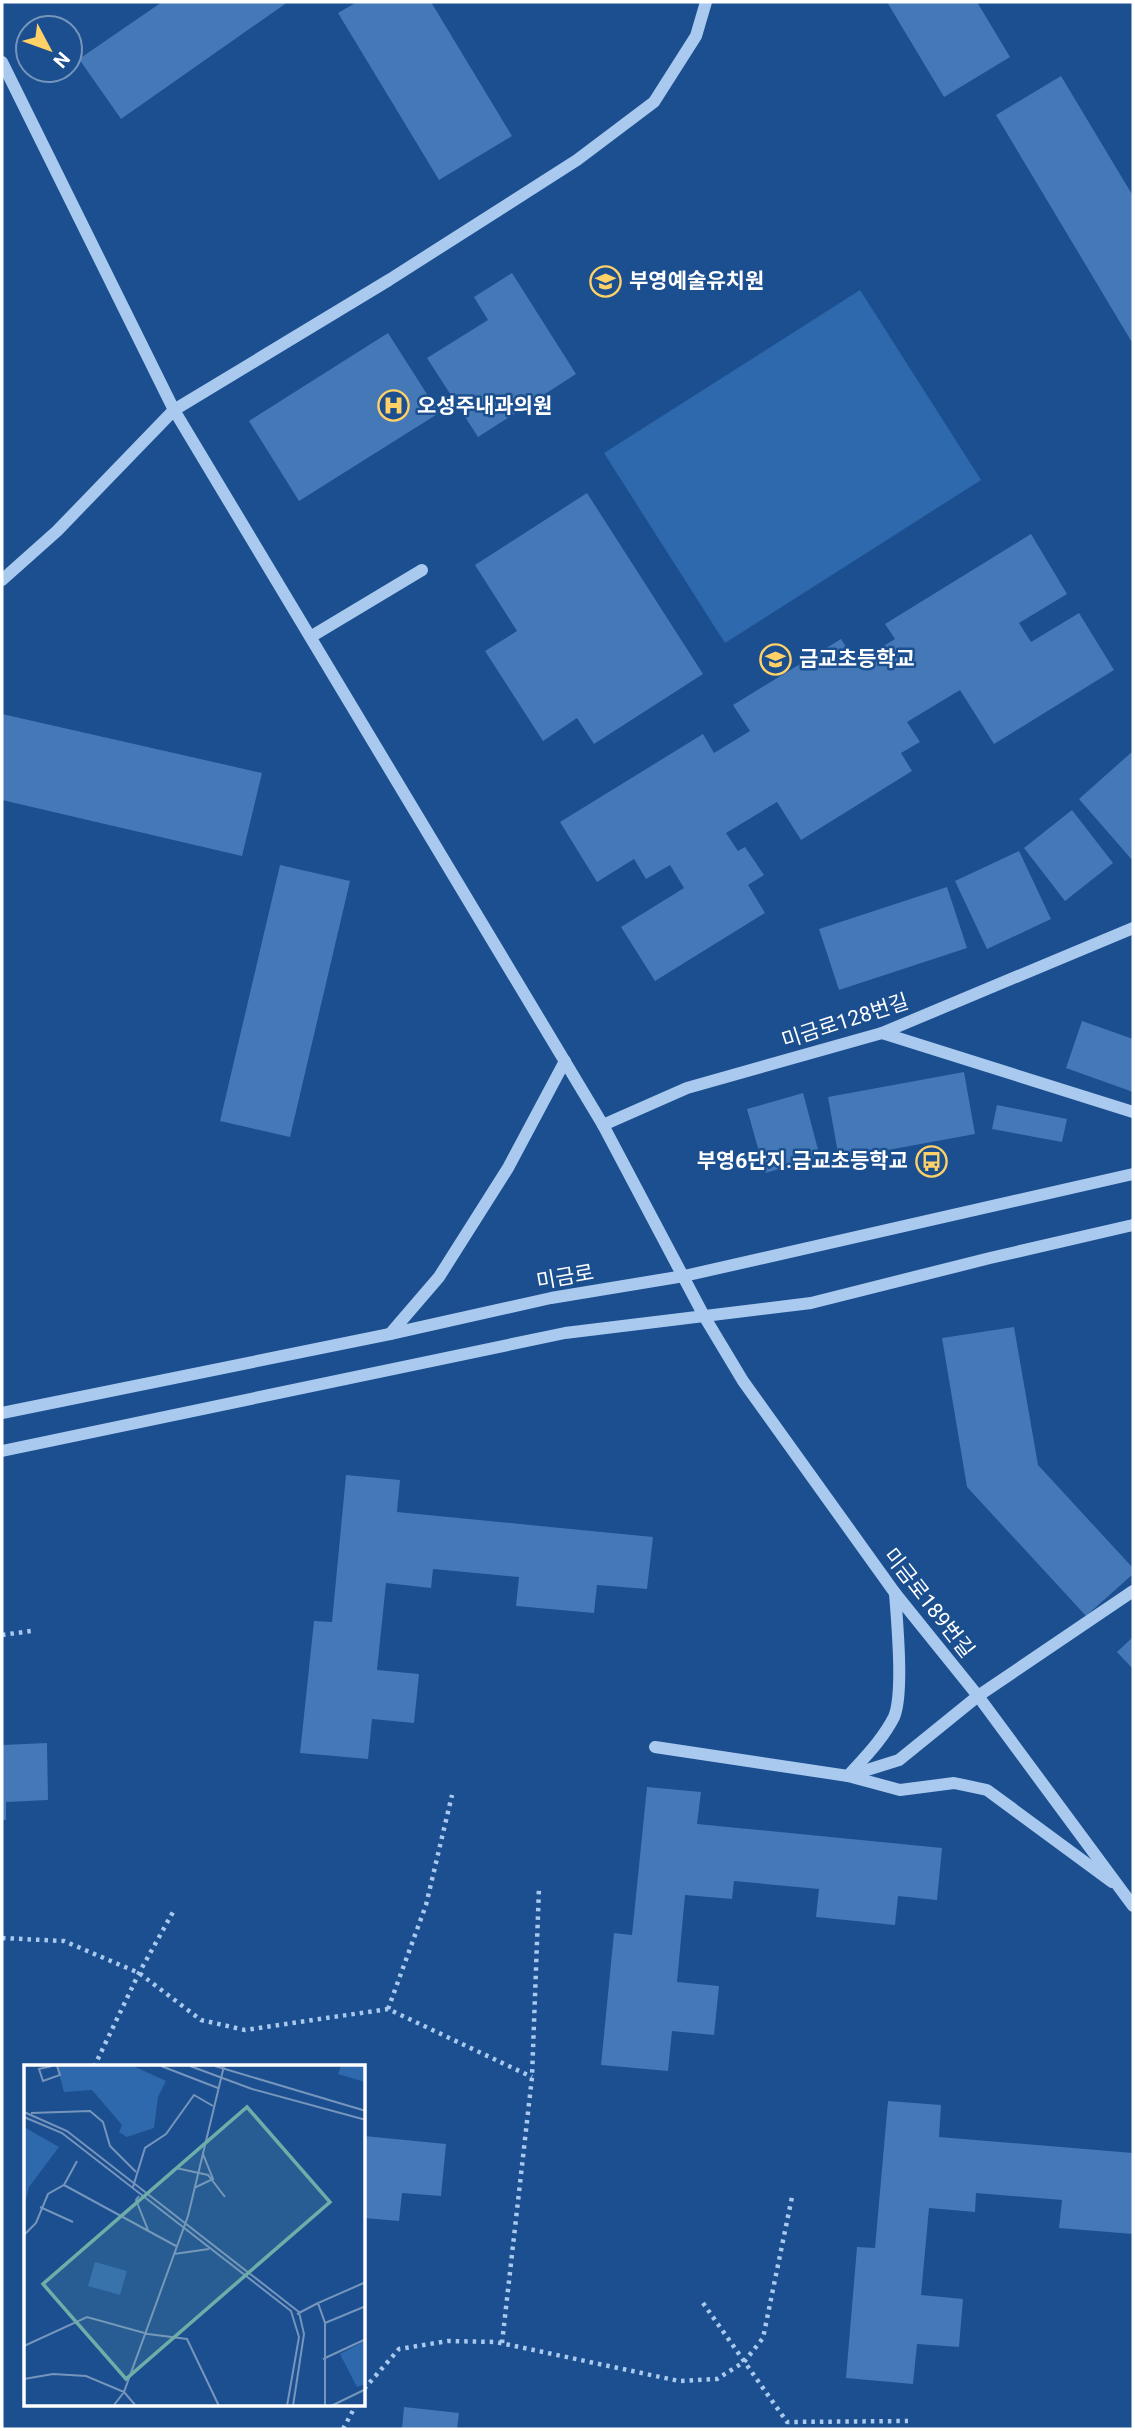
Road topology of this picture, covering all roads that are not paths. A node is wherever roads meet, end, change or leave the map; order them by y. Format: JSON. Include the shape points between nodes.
{"nodes":[{"id":1,"x":706,"y":2,"type":"edge"},
{"id":2,"x":2,"y":62,"type":"edge"},
{"id":3,"x":174,"y":410,"type":"junction"},
{"id":4,"x":422,"y":570,"type":"dead end"},
{"id":5,"x":2,"y":580,"type":"edge"},
{"id":6,"x":312,"y":636,"type":"junction"},
{"id":7,"x":1133,"y":928,"type":"edge"},
{"id":8,"x":883,"y":1033,"type":"junction"},
{"id":9,"x":565,"y":1061,"type":"junction"},
{"id":10,"x":1133,"y":1112,"type":"edge"},
{"id":11,"x":603,"y":1125,"type":"junction"},
{"id":12,"x":1133,"y":1174,"type":"edge"},
{"id":13,"x":1133,"y":1225,"type":"edge"},
{"id":14,"x":684,"y":1276,"type":"junction"},
{"id":15,"x":705,"y":1316,"type":"junction"},
{"id":16,"x":390,"y":1334,"type":"junction"},
{"id":17,"x":2,"y":1413,"type":"edge"},
{"id":18,"x":2,"y":1451,"type":"edge"},
{"id":19,"x":1133,"y":1591,"type":"edge"},
{"id":20,"x":895,"y":1593,"type":"junction"},
{"id":21,"x":978,"y":1696,"type":"junction"},
{"id":22,"x":655,"y":1747,"type":"dead end"},
{"id":23,"x":848,"y":1776,"type":"junction"},
{"id":24,"x":1123,"y":1890,"type":"junction"},
{"id":25,"x":1133,"y":1906,"type":"edge"}],
"edges":[{"from":1,"to":3,"type":"street","via":[[696,36],[654,102],[577,160]]},
{"from":2,"to":3,"type":"street","name":"미금로189번길"},
{"from":3,"to":5,"type":"street","via":[[57,531]]},
{"from":3,"to":6,"type":"street","name":"미금로189번길"},
{"from":4,"to":6,"type":"street"},
{"from":6,"to":9,"type":"street","name":"미금로189번길"},
{"from":7,"to":8,"type":"street","name":"미금로128번길"},
{"from":8,"to":10,"type":"street"},
{"from":8,"to":11,"type":"street","name":"미금로128번길","via":[[687,1088]]},
{"from":9,"to":11,"type":"street","name":"미금로189번길"},
{"from":9,"to":16,"type":"street","via":[[508,1168],[446,1266]]},
{"from":11,"to":14,"type":"street","name":"미금로189번길"},
{"from":12,"to":14,"type":"street","name":"미금로"},
{"from":13,"to":15,"type":"street","via":[[811,1303]]},
{"from":14,"to":15,"type":"street","name":"미금로189번길"},
{"from":14,"to":16,"type":"street","name":"미금로","via":[[551,1298]]},
{"from":15,"to":18,"type":"street","via":[[565,1334]]},
{"from":15,"to":20,"type":"street","name":"미금로189번길","via":[[743,1381]]},
{"from":16,"to":17,"type":"street","name":"미금로"},
{"from":19,"to":21,"type":"street"},
{"from":20,"to":21,"type":"street","name":"미금로189번길"},
{"from":20,"to":23,"type":"street","via":[[899,1678],[895,1714],[882,1738]]},
{"from":21,"to":23,"type":"street","via":[[899,1760]]},
{"from":21,"to":24,"type":"street","name":"미금로189번길"},
{"from":22,"to":23,"type":"street"},
{"from":23,"to":24,"type":"street","via":[[900,1790],[954,1783],[987,1790]]},
{"from":24,"to":25,"type":"street","name":"미금로189번길"}]}
